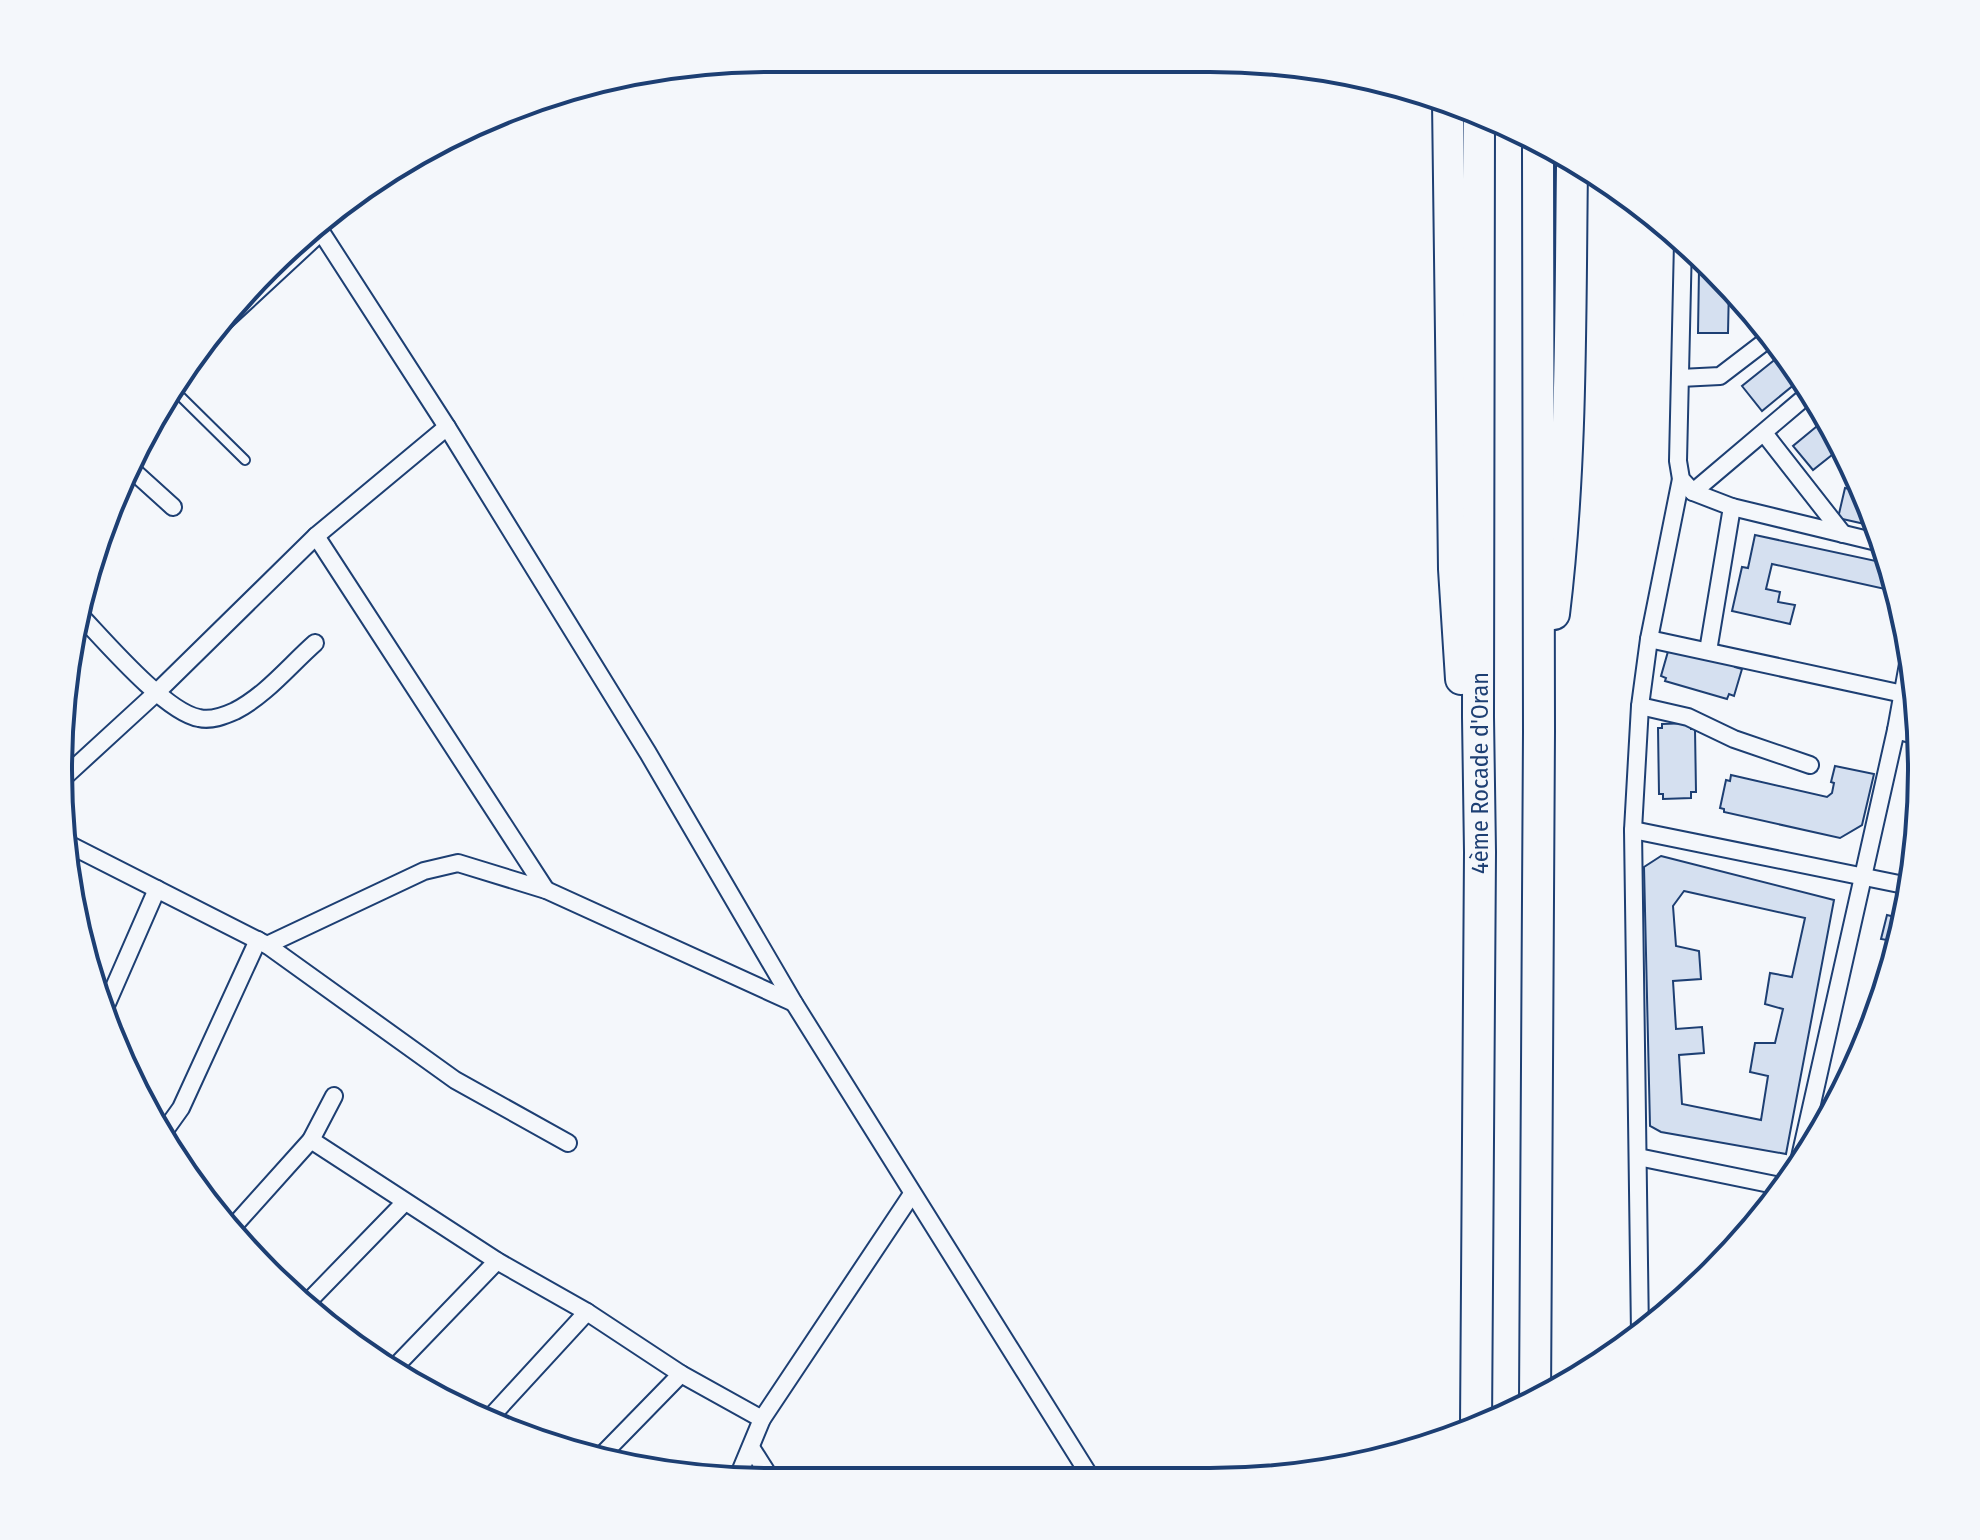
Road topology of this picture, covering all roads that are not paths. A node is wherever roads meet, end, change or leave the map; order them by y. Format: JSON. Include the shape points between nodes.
{"nodes":[{"id":1,"x":1448,"y":114,"type":"edge"},
{"id":2,"x":1479,"y":126,"type":"edge"},
{"id":3,"x":1538,"y":154,"type":"edge"},
{"id":4,"x":1572,"y":174,"type":"edge"},
{"id":5,"x":322,"y":235,"type":"edge"},
{"id":6,"x":1683,"y":257,"type":"edge"},
{"id":7,"x":1763,"y":343,"type":"edge"},
{"id":8,"x":1680,"y":378,"type":"junction"},
{"id":9,"x":181,"y":397,"type":"edge"},
{"id":10,"x":1801,"y":400,"type":"edge"},
{"id":11,"x":447,"y":427,"type":"junction"},
{"id":12,"x":1764,"y":433,"type":"junction"},
{"id":13,"x":245,"y":460,"type":"dead end"},
{"id":14,"x":138,"y":475,"type":"edge"},
{"id":15,"x":1681,"y":479,"type":"junction"},
{"id":16,"x":1693,"y":492,"type":"junction"},
{"id":17,"x":173,"y":507,"type":"dead end"},
{"id":18,"x":1732,"y":507,"type":"junction"},
{"id":19,"x":1843,"y":534,"type":"junction"},
{"id":20,"x":316,"y":536,"type":"junction"},
{"id":21,"x":1869,"y":540,"type":"edge"},
{"id":22,"x":88,"y":623,"type":"edge"},
{"id":23,"x":1649,"y":639,"type":"junction"},
{"id":24,"x":315,"y":643,"type":"dead end"},
{"id":25,"x":1708,"y":651,"type":"junction"},
{"id":26,"x":156,"y":693,"type":"junction"},
{"id":27,"x":1904,"y":695,"type":"edge"},
{"id":28,"x":1640,"y":706,"type":"junction"},
{"id":29,"x":1905,"y":706,"type":"edge"},
{"id":30,"x":1896,"y":730,"type":"junction"},
{"id":31,"x":1539,"y":731,"type":"junction"},
{"id":32,"x":1907,"y":733,"type":"edge"},
{"id":33,"x":1810,"y":765,"type":"dead end"},
{"id":34,"x":72,"y":770,"type":"edge"},
{"id":35,"x":1633,"y":830,"type":"junction"},
{"id":36,"x":77,"y":848,"type":"edge"},
{"id":37,"x":1480,"y":852,"type":"junction"},
{"id":38,"x":1863,"y":877,"type":"junction"},
{"id":39,"x":1898,"y":884,"type":"edge"},
{"id":40,"x":157,"y":889,"type":"junction"},
{"id":41,"x":546,"y":890,"type":"junction"},
{"id":42,"x":262,"y":942,"type":"junction"},
{"id":43,"x":110,"y":997,"type":"edge"},
{"id":44,"x":794,"y":1003,"type":"junction"},
{"id":45,"x":334,"y":1096,"type":"dead end"},
{"id":46,"x":169,"y":1124,"type":"edge"},
{"id":47,"x":1805,"y":1133,"type":"edge"},
{"id":48,"x":311,"y":1140,"type":"junction"},
{"id":49,"x":568,"y":1143,"type":"dead end"},
{"id":50,"x":1638,"y":1157,"type":"junction"},
{"id":51,"x":1772,"y":1184,"type":"edge"},
{"id":52,"x":912,"y":1194,"type":"junction"},
{"id":53,"x":405,"y":1202,"type":"junction"},
{"id":54,"x":238,"y":1221,"type":"edge"},
{"id":55,"x":497,"y":1261,"type":"junction"},
{"id":56,"x":313,"y":1297,"type":"edge"},
{"id":57,"x":587,"y":1312,"type":"junction"},
{"id":58,"x":1640,"y":1320,"type":"edge"},
{"id":59,"x":400,"y":1361,"type":"edge"},
{"id":60,"x":681,"y":1374,"type":"junction"},
{"id":61,"x":1535,"y":1387,"type":"edge"},
{"id":62,"x":496,"y":1412,"type":"edge"},
{"id":63,"x":1476,"y":1415,"type":"edge"},
{"id":64,"x":762,"y":1419,"type":"junction"},
{"id":65,"x":608,"y":1449,"type":"edge"},
{"id":66,"x":752,"y":1449,"type":"junction"},
{"id":67,"x":743,"y":1467,"type":"edge"},
{"id":68,"x":764,"y":1468,"type":"edge"},
{"id":69,"x":1085,"y":1468,"type":"edge"}],
"edges":[{"from":1,"to":37,"type":"highway","via":[[1454,569],[1464,726]]},
{"from":2,"to":37,"type":"highway","name":"4ème Rocade d'Oran"},
{"from":3,"to":31,"type":"highway"},
{"from":4,"to":31,"type":"highway","via":[[1566,487]]},
{"from":5,"to":11,"type":"street"},
{"from":6,"to":8,"type":"street"},
{"from":7,"to":8,"type":"street","via":[[1720,376]]},
{"from":8,"to":15,"type":"street"},
{"from":9,"to":13,"type":"lane"},
{"from":10,"to":12,"type":"street"},
{"from":11,"to":20,"type":"street"},
{"from":11,"to":44,"type":"street"},
{"from":12,"to":16,"type":"street"},
{"from":12,"to":19,"type":"street"},
{"from":14,"to":17,"type":"street"},
{"from":15,"to":16,"type":"street"},
{"from":15,"to":23,"type":"street"},
{"from":16,"to":18,"type":"street"},
{"from":18,"to":19,"type":"street"},
{"from":18,"to":25,"type":"street"},
{"from":19,"to":21,"type":"street"},
{"from":20,"to":26,"type":"street"},
{"from":20,"to":41,"type":"street"},
{"from":22,"to":26,"type":"street"},
{"from":23,"to":25,"type":"street"},
{"from":23,"to":28,"type":"street"},
{"from":24,"to":26,"type":"street","via":[[262,693],[215,718],[197,718]]},
{"from":25,"to":27,"type":"street"},
{"from":26,"to":34,"type":"street"},
{"from":28,"to":33,"type":"street","via":[[1688,717]]},
{"from":28,"to":35,"type":"street"},
{"from":29,"to":30,"type":"street"},
{"from":30,"to":32,"type":"street"},
{"from":30,"to":38,"type":"street"},
{"from":31,"to":61,"type":"highway"},
{"from":35,"to":38,"type":"street"},
{"from":35,"to":50,"type":"street"},
{"from":36,"to":40,"type":"street"},
{"from":37,"to":63,"type":"highway","name":"4ème Rocade d'Oran"},
{"from":38,"to":39,"type":"street"},
{"from":38,"to":47,"type":"street"},
{"from":40,"to":42,"type":"street"},
{"from":40,"to":43,"type":"street"},
{"from":41,"to":42,"type":"street","via":[[458,863],[424,871]]},
{"from":41,"to":44,"type":"street"},
{"from":42,"to":46,"type":"street"},
{"from":42,"to":49,"type":"street","via":[[455,1080]]},
{"from":44,"to":52,"type":"street"},
{"from":45,"to":48,"type":"street"},
{"from":48,"to":53,"type":"street"},
{"from":48,"to":54,"type":"street"},
{"from":50,"to":51,"type":"street"},
{"from":50,"to":58,"type":"street"},
{"from":52,"to":64,"type":"street"},
{"from":52,"to":69,"type":"street"},
{"from":53,"to":55,"type":"street"},
{"from":53,"to":56,"type":"street"},
{"from":55,"to":57,"type":"street"},
{"from":55,"to":59,"type":"street"},
{"from":57,"to":60,"type":"street"},
{"from":57,"to":62,"type":"street"},
{"from":60,"to":64,"type":"street"},
{"from":60,"to":65,"type":"street"},
{"from":64,"to":66,"type":"street"},
{"from":66,"to":67,"type":"street"},
{"from":66,"to":68,"type":"street"}]}
